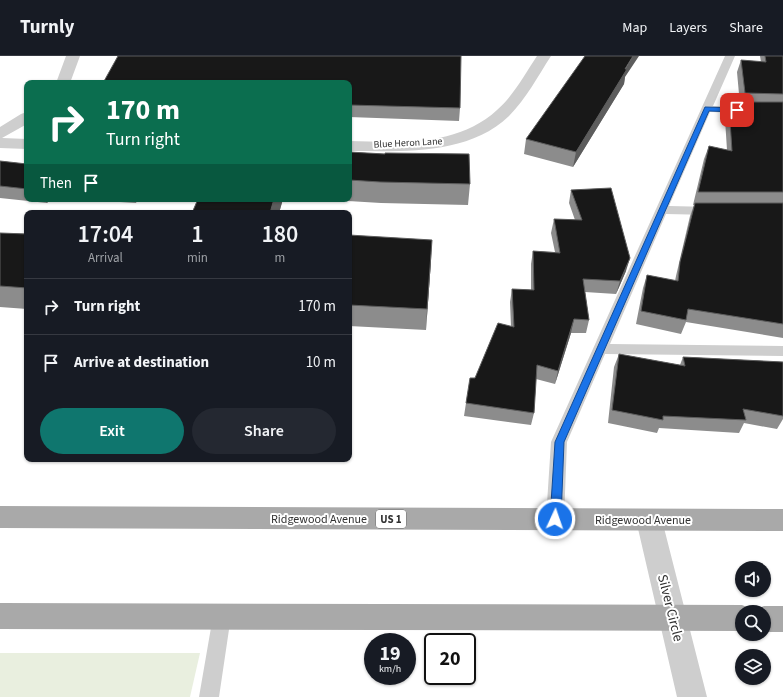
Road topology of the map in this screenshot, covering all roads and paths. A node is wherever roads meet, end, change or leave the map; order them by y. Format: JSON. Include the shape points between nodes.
{"nodes":[{"id":1,"x":73,"y":56,"type":"edge"},
{"id":2,"x":544,"y":56,"type":"edge"},
{"id":3,"x":730,"y":56,"type":"edge"},
{"id":4,"x":64,"y":80,"type":"edge"},
{"id":5,"x":707,"y":109,"type":"junction"},
{"id":6,"x":783,"y":111,"type":"edge"},
{"id":7,"x":24,"y":119,"type":"edge"},
{"id":8,"x":0,"y":134,"type":"edge"},
{"id":9,"x":0,"y":143,"type":"edge"},
{"id":10,"x":24,"y":144,"type":"edge"},
{"id":11,"x":352,"y":146,"type":"edge"},
{"id":12,"x":662,"y":210,"type":"junction"},
{"id":13,"x":722,"y":211,"type":"edge"},
{"id":14,"x":601,"y":349,"type":"junction"},
{"id":15,"x":783,"y":351,"type":"edge"},
{"id":16,"x":0,"y":516,"type":"edge"},
{"id":17,"x":555,"y":519,"type":"junction"},
{"id":18,"x":649,"y":520,"type":"junction"},
{"id":19,"x":783,"y":520,"type":"edge"},
{"id":20,"x":0,"y":616,"type":"edge"},
{"id":21,"x":222,"y":616,"type":"junction"},
{"id":22,"x":672,"y":618,"type":"junction"},
{"id":23,"x":735,"y":618,"type":"edge"},
{"id":24,"x":771,"y":619,"type":"edge"},
{"id":25,"x":783,"y":619,"type":"edge"},
{"id":26,"x":209,"y":697,"type":"edge"},
{"id":27,"x":692,"y":697,"type":"edge"}],
"edges":[{"from":1,"to":4,"type":"street"},
{"from":2,"to":11,"type":"street","name":"Blue Heron Lane","via":[[503,113],[488,126],[470,135],[418,145]]},
{"from":3,"to":5,"type":"lane"},
{"from":5,"to":6,"type":"lane"},
{"from":5,"to":12,"type":"lane"},
{"from":7,"to":8,"type":"street"},
{"from":9,"to":10,"type":"street"},
{"from":12,"to":13,"type":"lane"},
{"from":12,"to":14,"type":"lane"},
{"from":14,"to":15,"type":"lane"},
{"from":14,"to":17,"type":"lane","via":[[560,442]]},
{"from":16,"to":17,"type":"main road","name":"Ridgewood Avenue","number":"US 1"},
{"from":17,"to":18,"type":"main road","name":"Ridgewood Avenue","number":"US 1"},
{"from":18,"to":19,"type":"main road","name":"Ridgewood Avenue","number":"US 1"},
{"from":18,"to":22,"type":"street","name":"Silver Circle"},
{"from":20,"to":21,"type":"main road"},
{"from":21,"to":22,"type":"main road"},
{"from":21,"to":26,"type":"lane"},
{"from":22,"to":23,"type":"main road"},
{"from":22,"to":27,"type":"street","name":"Silver Circle"},
{"from":24,"to":25,"type":"main road"}]}
